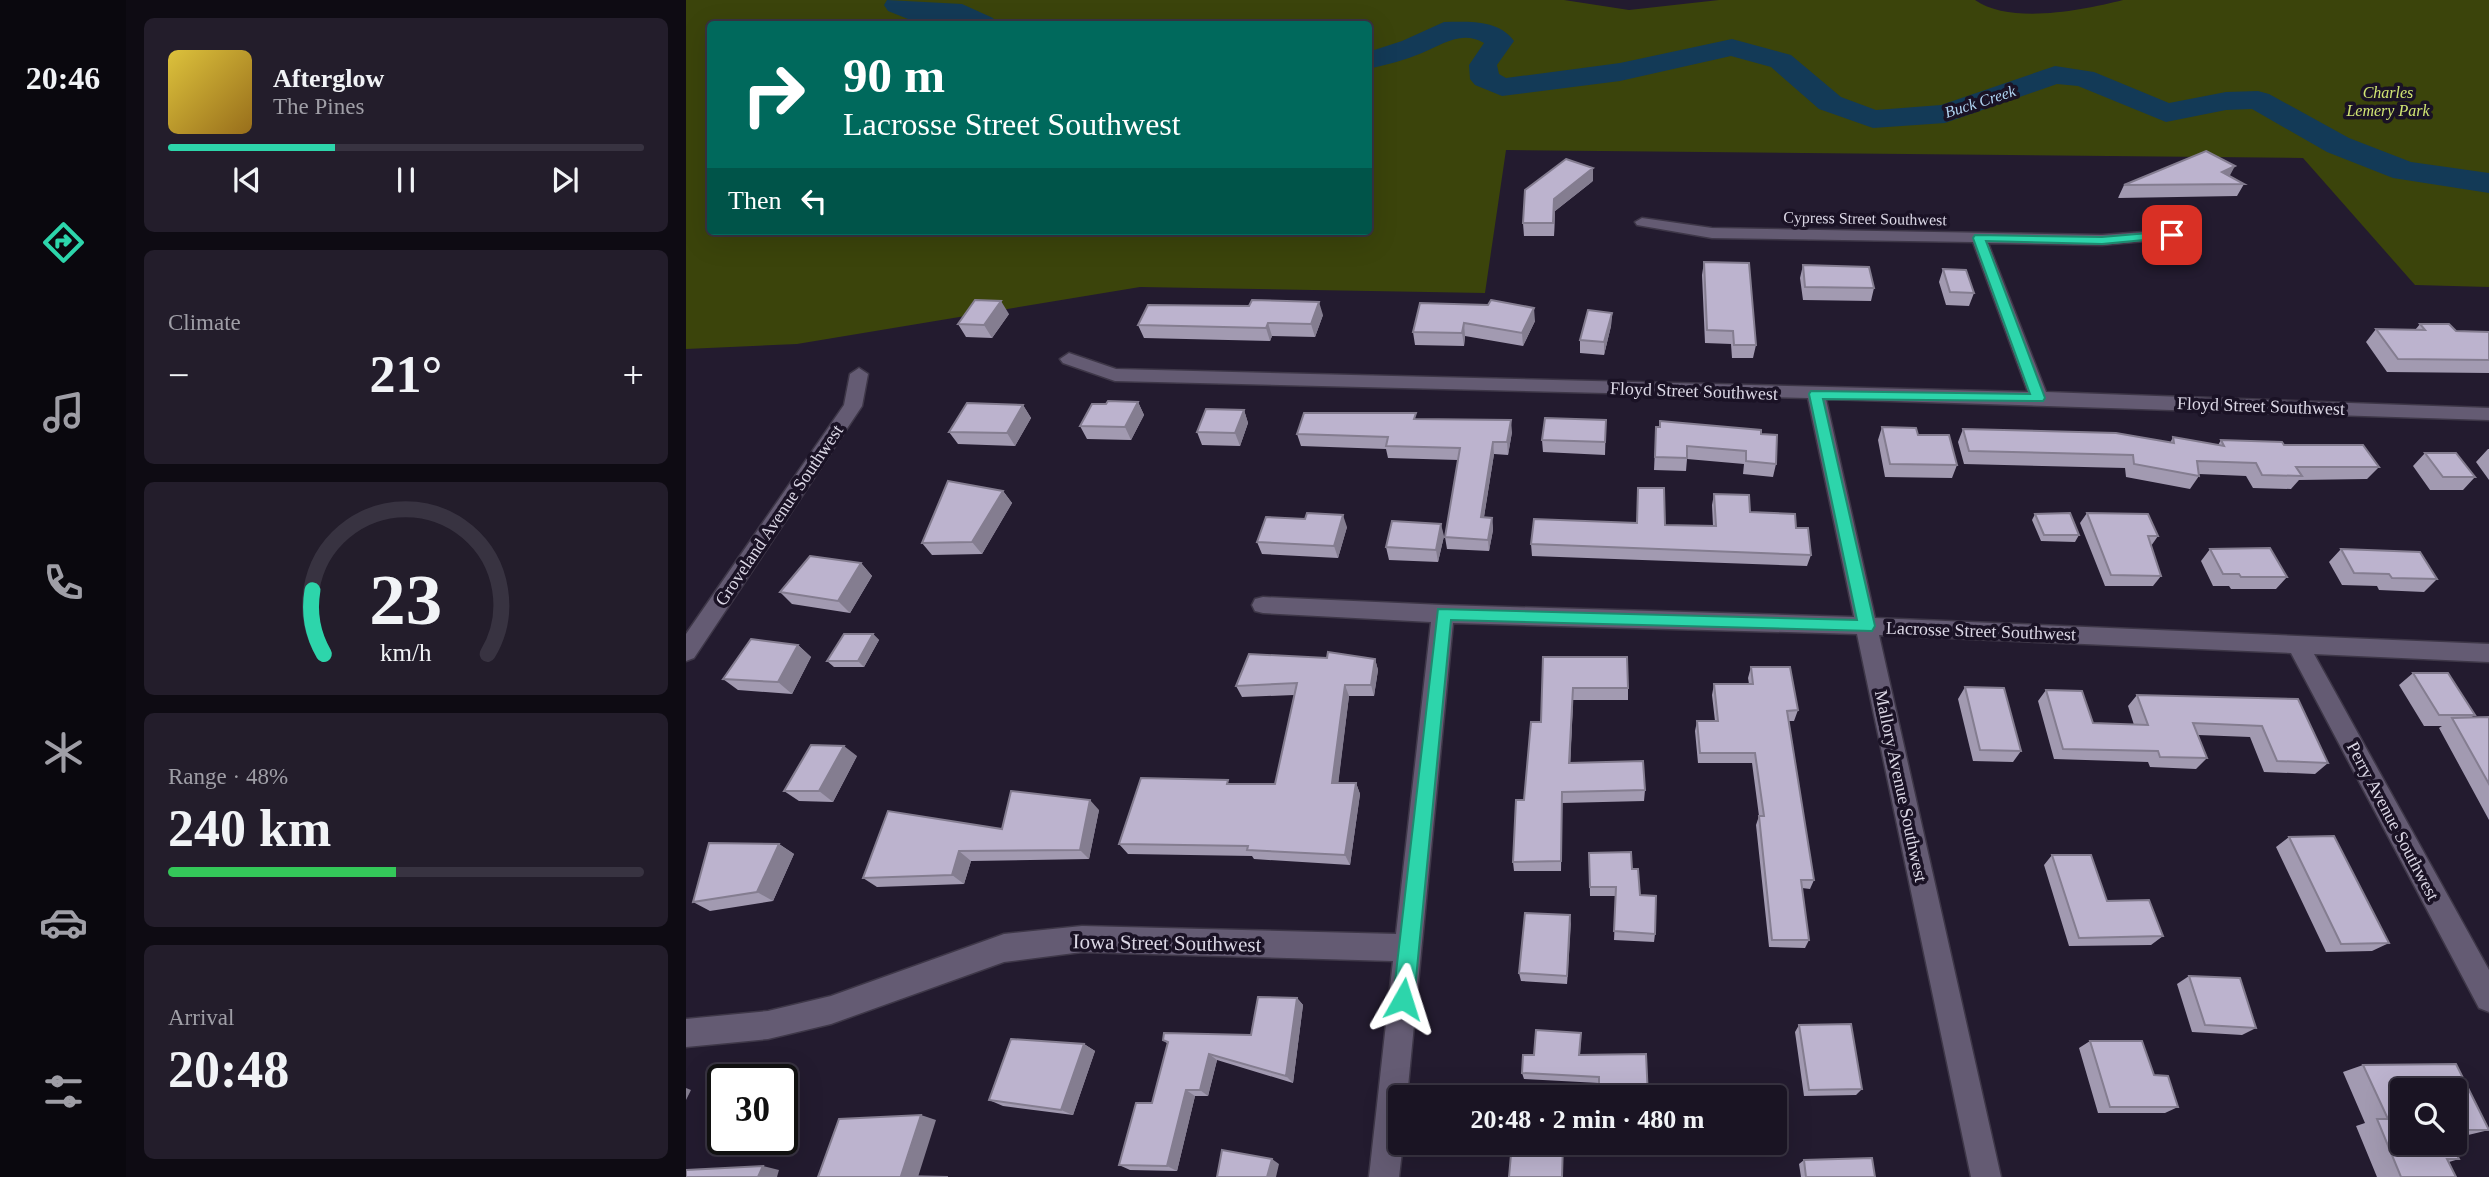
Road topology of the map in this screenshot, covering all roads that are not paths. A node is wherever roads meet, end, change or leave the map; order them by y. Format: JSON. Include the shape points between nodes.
{"nodes":[{"id":1,"x":1642,"y":222,"type":"dead end"},
{"id":2,"x":2172,"y":235,"type":"dead end"},
{"id":3,"x":1979,"y":238,"type":"junction"},
{"id":4,"x":1069,"y":359,"type":"dead end"},
{"id":5,"x":859,"y":374,"type":"dead end"},
{"id":6,"x":1816,"y":394,"type":"junction"},
{"id":7,"x":2039,"y":398,"type":"junction"},
{"id":8,"x":2489,"y":414,"type":"edge"},
{"id":9,"x":1263,"y":605,"type":"dead end"},
{"id":10,"x":1443,"y":614,"type":"junction"},
{"id":11,"x":1867,"y":626,"type":"junction"},
{"id":12,"x":2297,"y":644,"type":"junction"},
{"id":13,"x":686,"y":652,"type":"edge"},
{"id":14,"x":2489,"y":653,"type":"edge"},
{"id":15,"x":1409,"y":948,"type":"junction"},
{"id":16,"x":2489,"y":998,"type":"edge"},
{"id":17,"x":686,"y":1033,"type":"edge"},
{"id":18,"x":1384,"y":1177,"type":"edge"},
{"id":19,"x":1986,"y":1177,"type":"edge"}],
"edges":[{"from":1,"to":3,"type":"street","name":"Cypress Street Southwest","via":[[1712,233]]},
{"from":2,"to":3,"type":"street","name":"Cypress Street Southwest","via":[[2102,240]]},
{"from":3,"to":7,"type":"street"},
{"from":4,"to":6,"type":"street","name":"Floyd Street Southwest","via":[[1115,374]]},
{"from":5,"to":13,"type":"street","name":"Groveland Avenue Southwest","via":[[853,406]]},
{"from":6,"to":7,"type":"street","name":"Floyd Street Southwest"},
{"from":6,"to":11,"type":"street","name":"Mallory Avenue Southwest"},
{"from":7,"to":8,"type":"street","name":"Floyd Street Southwest"},
{"from":9,"to":10,"type":"street","name":"Lacrosse Street Southwest"},
{"from":10,"to":11,"type":"street","name":"Lacrosse Street Southwest"},
{"from":10,"to":15,"type":"street"},
{"from":11,"to":12,"type":"street","name":"Lacrosse Street Southwest"},
{"from":11,"to":19,"type":"street","name":"Mallory Avenue Southwest"},
{"from":12,"to":14,"type":"street","name":"Lacrosse Street Southwest"},
{"from":12,"to":16,"type":"street","name":"Perry Avenue Southwest"},
{"from":15,"to":17,"type":"street","name":"Iowa Street Southwest","via":[[1082,939],[1004,948],[831,1010],[768,1025]]},
{"from":15,"to":18,"type":"street"}]}
